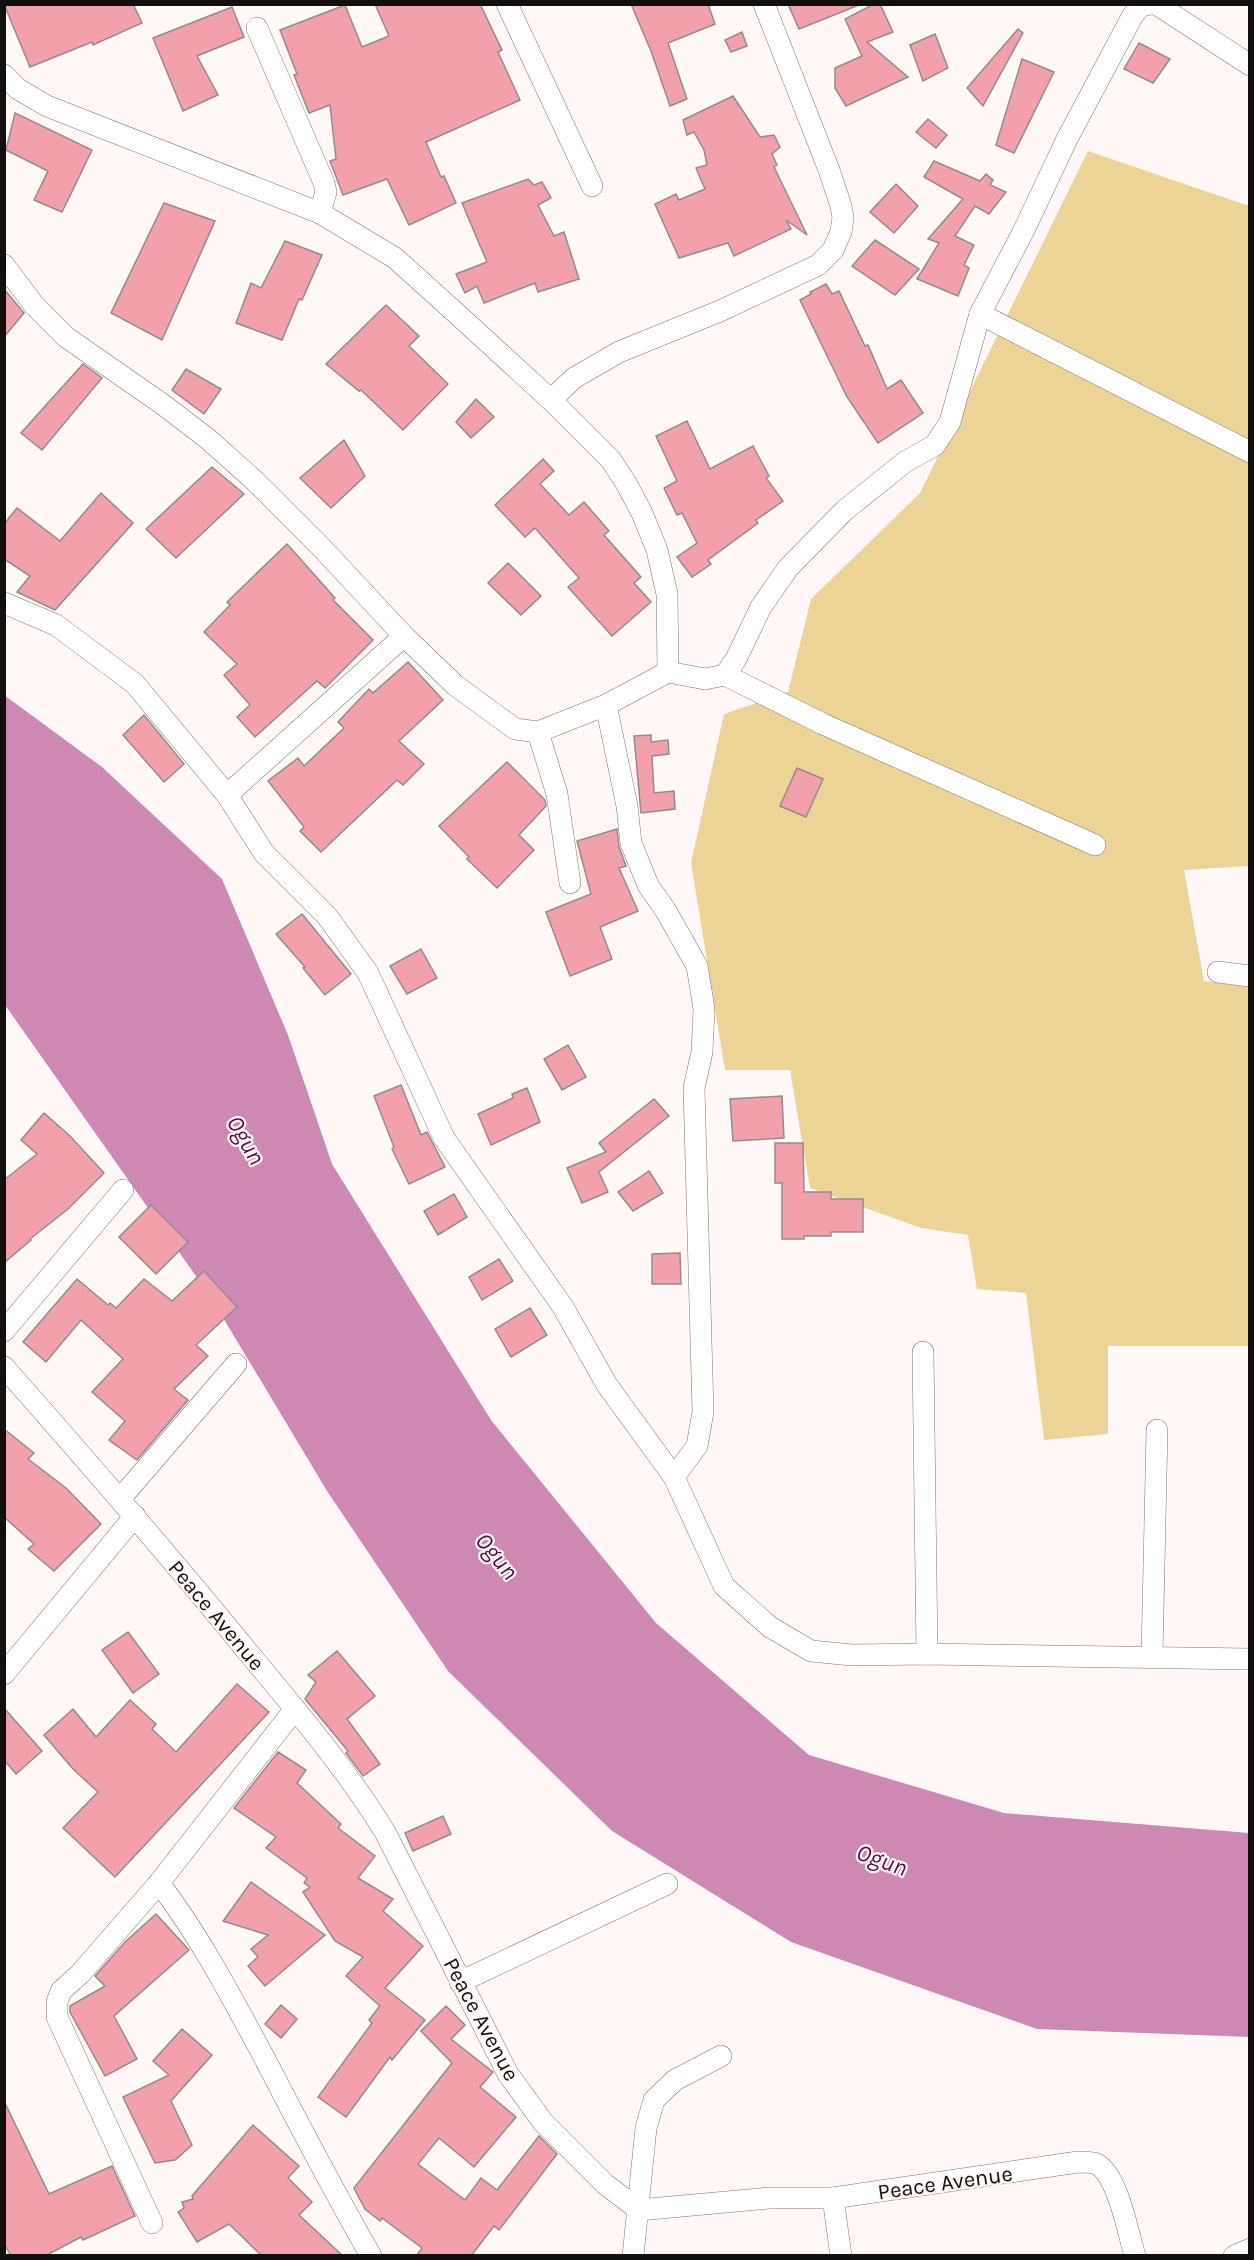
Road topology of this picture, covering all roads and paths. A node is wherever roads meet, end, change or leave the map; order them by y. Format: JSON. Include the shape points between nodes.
{"nodes":[{"id":1,"x":507,"y":4,"type":"edge"},
{"id":2,"x":764,"y":4,"type":"edge"},
{"id":3,"x":1151,"y":4,"type":"edge"},
{"id":4,"x":1156,"y":4,"type":"edge"},
{"id":5,"x":257,"y":28,"type":"dead end"},
{"id":6,"x":1250,"y":65,"type":"edge"},
{"id":7,"x":4,"y":75,"type":"edge"},
{"id":8,"x":592,"y":186,"type":"dead end"},
{"id":9,"x":320,"y":213,"type":"junction"},
{"id":10,"x":4,"y":265,"type":"edge"},
{"id":11,"x":980,"y":314,"type":"junction"},
{"id":12,"x":551,"y":400,"type":"junction"},
{"id":13,"x":1250,"y":452,"type":"edge"},
{"id":14,"x":4,"y":603,"type":"edge"},
{"id":15,"x":404,"y":636,"type":"junction"},
{"id":16,"x":668,"y":672,"type":"junction"},
{"id":17,"x":725,"y":675,"type":"junction"},
{"id":18,"x":606,"y":705,"type":"junction"},
{"id":19,"x":538,"y":732,"type":"junction"},
{"id":20,"x":227,"y":795,"type":"junction"},
{"id":21,"x":1095,"y":845,"type":"dead end"},
{"id":22,"x":570,"y":883,"type":"dead end"},
{"id":23,"x":1218,"y":972,"type":"dead end"},
{"id":24,"x":1250,"y":976,"type":"edge"},
{"id":25,"x":123,"y":1190,"type":"dead end"},
{"id":26,"x":4,"y":1331,"type":"edge"},
{"id":27,"x":923,"y":1352,"type":"dead end"},
{"id":28,"x":236,"y":1364,"type":"dead end"},
{"id":29,"x":4,"y":1367,"type":"edge"},
{"id":30,"x":1157,"y":1430,"type":"dead end"},
{"id":31,"x":674,"y":1477,"type":"junction"},
{"id":32,"x":120,"y":1499,"type":"junction"},
{"id":33,"x":135,"y":1516,"type":"junction"},
{"id":34,"x":927,"y":1654,"type":"junction"},
{"id":35,"x":1152,"y":1656,"type":"junction"},
{"id":36,"x":1250,"y":1659,"type":"edge"},
{"id":37,"x":4,"y":1674,"type":"edge"},
{"id":38,"x":295,"y":1709,"type":"junction"},
{"id":39,"x":159,"y":1883,"type":"junction"},
{"id":40,"x":667,"y":1884,"type":"dead end"},
{"id":41,"x":460,"y":1982,"type":"junction"},
{"id":42,"x":721,"y":2056,"type":"dead end"},
{"id":43,"x":832,"y":2198,"type":"junction"},
{"id":44,"x":639,"y":2210,"type":"junction"},
{"id":45,"x":152,"y":2223,"type":"dead end"},
{"id":46,"x":1250,"y":2249,"type":"edge"},
{"id":47,"x":371,"y":2256,"type":"edge"},
{"id":48,"x":633,"y":2256,"type":"edge"},
{"id":49,"x":841,"y":2256,"type":"edge"},
{"id":50,"x":1135,"y":2256,"type":"edge"},
{"id":51,"x":1234,"y":2256,"type":"edge"}],
"edges":[{"from":1,"to":8,"type":"street"},
{"from":2,"to":12,"type":"street","via":[[841,206],[841,232],[833,250],[818,265],[619,352],[574,378]]},
{"from":3,"to":11,"type":"street","via":[[1141,6],[1133,15]]},
{"from":4,"to":6,"type":"street"},
{"from":5,"to":9,"type":"street","via":[[324,183],[326,192]]},
{"from":7,"to":9,"type":"street","via":[[46,106]]},
{"from":9,"to":12,"type":"street","via":[[395,258]]},
{"from":10,"to":15,"type":"street","via":[[34,305],[66,337],[165,406],[255,482]]},
{"from":11,"to":13,"type":"street"},
{"from":11,"to":17,"type":"street","via":[[950,422],[935,445],[904,462],[844,510],[789,568],[761,608]]},
{"from":12,"to":16,"type":"street","via":[[611,460],[642,513],[657,550],[667,594]]},
{"from":14,"to":20,"type":"street","via":[[56,625],[135,684]]},
{"from":15,"to":19,"type":"street","via":[[455,685],[514,729]]},
{"from":15,"to":20,"type":"street"},
{"from":16,"to":17,"type":"street","via":[[705,679]]},
{"from":16,"to":18,"type":"street"},
{"from":17,"to":21,"type":"street","via":[[823,724]]},
{"from":18,"to":19,"type":"street"},
{"from":18,"to":31,"type":"street","via":[[631,843],[648,885],[697,966],[704,1009],[702,1052],[694,1088],[703,1412],[697,1446]]},
{"from":19,"to":22,"type":"street","via":[[556,794]]},
{"from":20,"to":31,"type":"street","via":[[264,853],[327,916],[368,973],[444,1138],[563,1307],[607,1385]]},
{"from":23,"to":24,"type":"street"},
{"from":25,"to":26,"type":"street"},
{"from":27,"to":34,"type":"street"},
{"from":28,"to":32,"type":"street"},
{"from":29,"to":32,"type":"street","name":"Peace Avenue"},
{"from":30,"to":35,"type":"street"},
{"from":31,"to":34,"type":"street","via":[[724,1586],[770,1627],[811,1651]]},
{"from":32,"to":33,"type":"street","name":"Peace Avenue"},
{"from":33,"to":37,"type":"street"},
{"from":33,"to":38,"type":"street","name":"Peace Avenue"},
{"from":34,"to":35,"type":"street"},
{"from":35,"to":36,"type":"street"},
{"from":38,"to":39,"type":"street"},
{"from":38,"to":41,"type":"street","name":"Peace Avenue","via":[[385,1832]]},
{"from":39,"to":45,"type":"street","via":[[61,1991],[57,2002],[57,2017]]},
{"from":39,"to":47,"type":"street","via":[[181,1911],[220,1976]]},
{"from":40,"to":41,"type":"street"},
{"from":41,"to":44,"type":"street","name":"Peace Avenue","via":[[508,2074],[543,2122],[605,2184]]},
{"from":42,"to":44,"type":"street","via":[[675,2080],[654,2100],[646,2128]]},
{"from":43,"to":44,"type":"street","name":"Peace Avenue","via":[[769,2198]]},
{"from":43,"to":49,"type":"street"},
{"from":43,"to":50,"type":"street","name":"Peace Avenue","via":[[1078,2162],[1095,2163],[1107,2172],[1114,2188]]},
{"from":44,"to":48,"type":"street"},
{"from":46,"to":51,"type":"street"}]}
